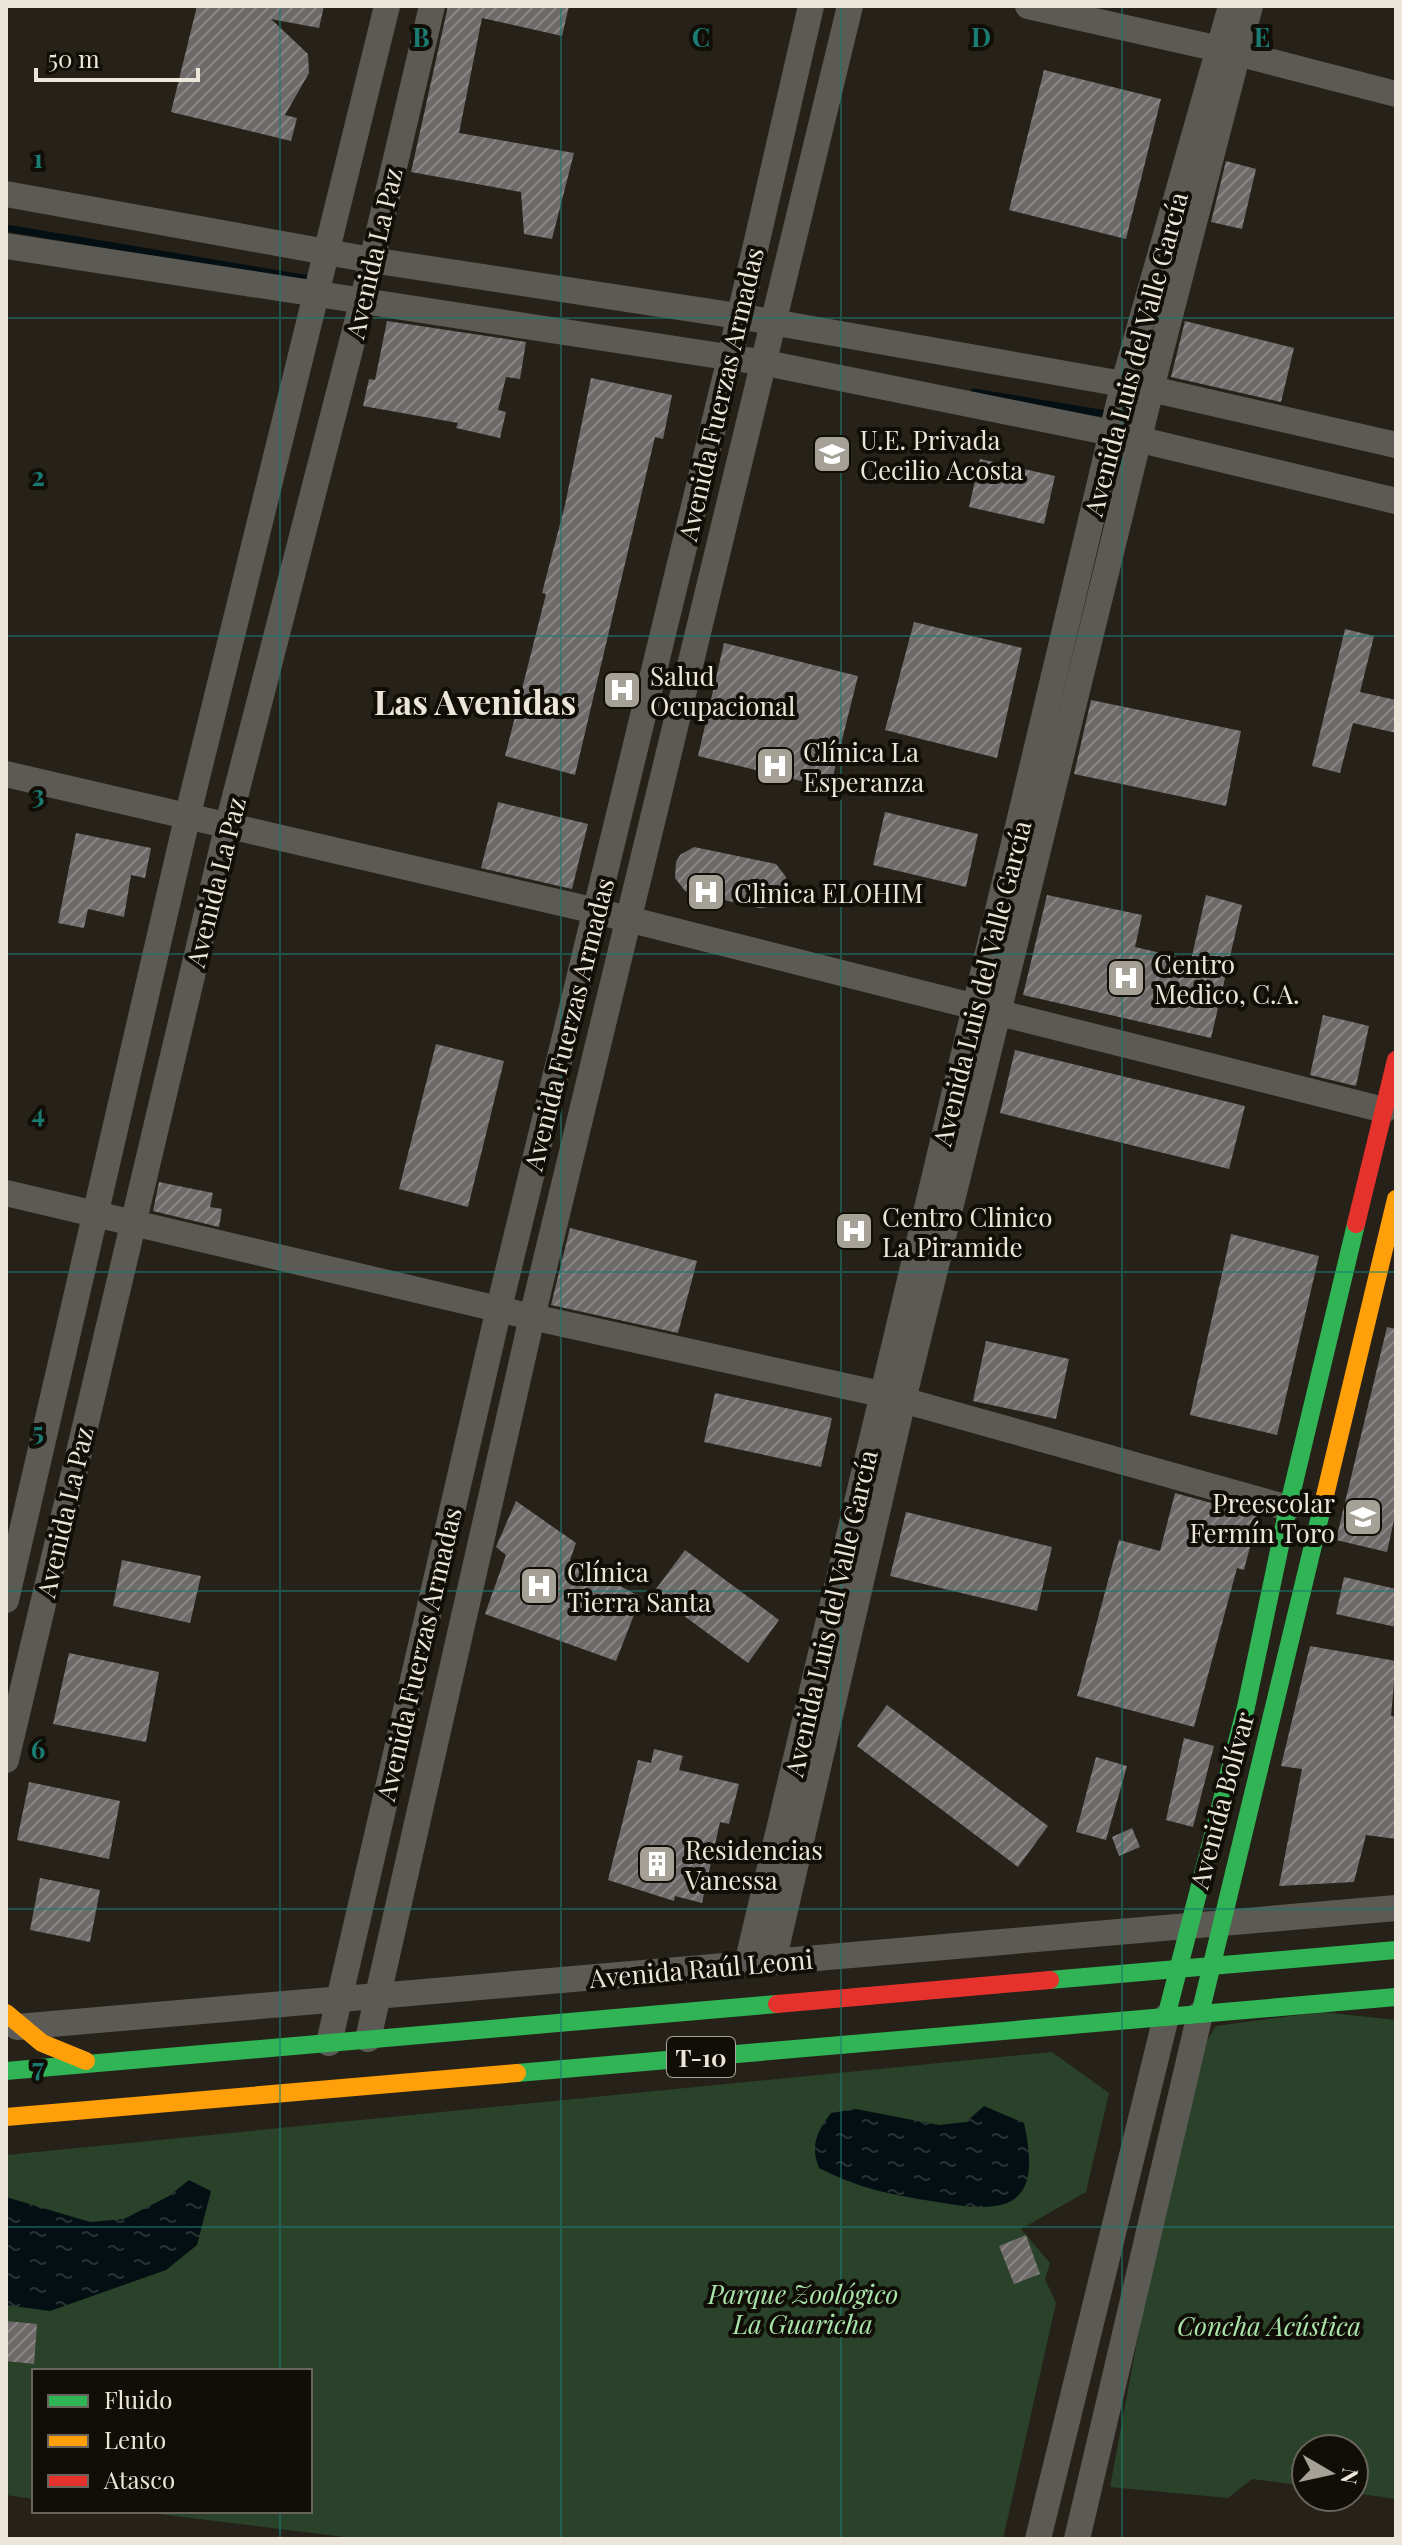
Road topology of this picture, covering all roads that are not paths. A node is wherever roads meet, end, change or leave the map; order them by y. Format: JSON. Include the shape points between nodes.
{"nodes":[{"id":1,"x":387,"y":6,"type":"edge"},
{"id":2,"x":432,"y":6,"type":"edge"},
{"id":3,"x":811,"y":6,"type":"edge"},
{"id":4,"x":850,"y":6,"type":"edge"},
{"id":5,"x":1028,"y":6,"type":"edge"},
{"id":6,"x":1231,"y":6,"type":"edge"},
{"id":7,"x":1250,"y":6,"type":"edge"},
{"id":8,"x":1227,"y":52,"type":"junction"},
{"id":9,"x":1396,"y":94,"type":"edge"},
{"id":10,"x":6,"y":194,"type":"edge"},
{"id":11,"x":6,"y":246,"type":"edge"},
{"id":12,"x":320,"y":278,"type":"junction"},
{"id":13,"x":365,"y":287,"type":"junction"},
{"id":14,"x":738,"y":319,"type":"junction"},
{"id":15,"x":775,"y":325,"type":"junction"},
{"id":16,"x":730,"y":356,"type":"junction"},
{"id":17,"x":766,"y":362,"type":"junction"},
{"id":18,"x":1123,"y":386,"type":"junction"},
{"id":19,"x":1151,"y":389,"type":"junction"},
{"id":20,"x":1112,"y":433,"type":"junction"},
{"id":21,"x":1139,"y":440,"type":"junction"},
{"id":22,"x":1396,"y":445,"type":"edge"},
{"id":23,"x":1396,"y":501,"type":"edge"},
{"id":24,"x":6,"y":774,"type":"edge"},
{"id":25,"x":188,"y":814,"type":"junction"},
{"id":26,"x":228,"y":824,"type":"junction"},
{"id":27,"x":596,"y":911,"type":"junction"},
{"id":28,"x":627,"y":920,"type":"junction"},
{"id":29,"x":988,"y":1010,"type":"junction"},
{"id":30,"x":1396,"y":1060,"type":"edge"},
{"id":31,"x":1384,"y":1110,"type":"junction"},
{"id":32,"x":6,"y":1193,"type":"edge"},
{"id":33,"x":1396,"y":1199,"type":"edge"},
{"id":34,"x":96,"y":1214,"type":"junction"},
{"id":35,"x":132,"y":1223,"type":"junction"},
{"id":36,"x":499,"y":1308,"type":"junction"},
{"id":37,"x":532,"y":1317,"type":"junction"},
{"id":38,"x":892,"y":1397,"type":"junction"},
{"id":39,"x":1288,"y":1508,"type":"junction"},
{"id":40,"x":6,"y":1600,"type":"edge"},
{"id":41,"x":6,"y":1760,"type":"edge"},
{"id":42,"x":1396,"y":1908,"type":"edge"},
{"id":43,"x":1222,"y":1923,"type":"junction"},
{"id":44,"x":1188,"y":1926,"type":"junction"},
{"id":45,"x":1396,"y":1950,"type":"edge"},
{"id":46,"x":760,"y":1963,"type":"junction"},
{"id":47,"x":1212,"y":1966,"type":"junction"},
{"id":48,"x":1178,"y":1969,"type":"junction"},
{"id":49,"x":377,"y":1996,"type":"junction"},
{"id":50,"x":1396,"y":1997,"type":"edge"},
{"id":51,"x":338,"y":1999,"type":"junction"},
{"id":52,"x":1362,"y":2000,"type":"junction"},
{"id":53,"x":1396,"y":2006,"type":"edge"},
{"id":54,"x":1200,"y":2014,"type":"junction"},
{"id":55,"x":1166,"y":2017,"type":"junction"},
{"id":56,"x":10,"y":2023,"type":"edge"},
{"id":57,"x":368,"y":2039,"type":"junction"},
{"id":58,"x":329,"y":2043,"type":"junction"},
{"id":59,"x":92,"y":2063,"type":"junction"},
{"id":60,"x":6,"y":2071,"type":"edge"},
{"id":61,"x":6,"y":2117,"type":"edge"},
{"id":62,"x":1038,"y":2539,"type":"edge"},
{"id":63,"x":1077,"y":2539,"type":"edge"}],
"edges":[{"from":1,"to":12,"type":"street","name":"Avenida La Paz"},
{"from":2,"to":13,"type":"street","name":"Avenida La Paz"},
{"from":3,"to":14,"type":"street","name":"Avenida Fuerzas Armadas"},
{"from":4,"to":15,"type":"street","name":"Avenida Fuerzas Armadas"},
{"from":5,"to":8,"type":"street"},
{"from":6,"to":8,"type":"street","name":"Avenida Luis del Valle García"},
{"from":7,"to":8,"type":"street","name":"Avenida Luis del Valle García"},
{"from":8,"to":9,"type":"street"},
{"from":8,"to":18,"type":"street","name":"Avenida Luis del Valle García"},
{"from":8,"to":19,"type":"street","name":"Avenida Luis del Valle García"},
{"from":10,"to":12,"type":"street"},
{"from":11,"to":12,"type":"street"},
{"from":12,"to":13,"type":"street"},
{"from":12,"to":13,"type":"street"},
{"from":12,"to":25,"type":"street","name":"Avenida La Paz"},
{"from":13,"to":14,"type":"street"},
{"from":13,"to":16,"type":"street"},
{"from":13,"to":26,"type":"street","name":"Avenida La Paz"},
{"from":14,"to":15,"type":"street"},
{"from":14,"to":16,"type":"street","name":"Avenida Fuerzas Armadas"},
{"from":15,"to":17,"type":"street","name":"Avenida Fuerzas Armadas"},
{"from":15,"to":18,"type":"street"},
{"from":16,"to":17,"type":"street"},
{"from":16,"to":27,"type":"street","name":"Avenida Fuerzas Armadas"},
{"from":17,"to":20,"type":"street"},
{"from":17,"to":28,"type":"street","name":"Avenida Fuerzas Armadas"},
{"from":18,"to":19,"type":"street"},
{"from":18,"to":20,"type":"street","name":"Avenida Luis del Valle García"},
{"from":19,"to":21,"type":"street","name":"Avenida Luis del Valle García"},
{"from":19,"to":22,"type":"street"},
{"from":20,"to":21,"type":"street"},
{"from":20,"to":29,"type":"street","name":"Avenida Luis del Valle García"},
{"from":21,"to":23,"type":"street"},
{"from":21,"to":29,"type":"street","name":"Avenida Luis del Valle García"},
{"from":24,"to":25,"type":"street"},
{"from":25,"to":26,"type":"street"},
{"from":25,"to":34,"type":"street","name":"Avenida La Paz"},
{"from":26,"to":27,"type":"street"},
{"from":26,"to":35,"type":"street","name":"Avenida La Paz"},
{"from":27,"to":28,"type":"street"},
{"from":27,"to":36,"type":"street","name":"Avenida Fuerzas Armadas"},
{"from":28,"to":29,"type":"street"},
{"from":28,"to":37,"type":"street","name":"Avenida Fuerzas Armadas"},
{"from":29,"to":31,"type":"street"},
{"from":29,"to":38,"type":"street","name":"Avenida Luis del Valle García"},
{"from":30,"to":31,"type":"main road","name":"Avenida Bolívar"},
{"from":31,"to":39,"type":"main road","name":"Avenida Bolívar"},
{"from":32,"to":34,"type":"street"},
{"from":33,"to":43,"type":"main road","name":"Avenida Bolívar"},
{"from":34,"to":35,"type":"street"},
{"from":34,"to":40,"type":"street","name":"Avenida La Paz"},
{"from":35,"to":36,"type":"street"},
{"from":35,"to":41,"type":"street","name":"Avenida La Paz"},
{"from":36,"to":37,"type":"street"},
{"from":36,"to":51,"type":"street","name":"Avenida Fuerzas Armadas"},
{"from":37,"to":38,"type":"street"},
{"from":37,"to":49,"type":"street","name":"Avenida Fuerzas Armadas"},
{"from":38,"to":39,"type":"street"},
{"from":38,"to":46,"type":"street","name":"Avenida Luis del Valle García"},
{"from":39,"to":44,"type":"main road","name":"Avenida Bolívar","via":[[1246,1707]]},
{"from":42,"to":43,"type":"street","name":"Avenida Raúl Leoni"},
{"from":43,"to":44,"type":"street","name":"Avenida Raúl Leoni"},
{"from":43,"to":47,"type":"main road","name":"Avenida Bolívar"},
{"from":44,"to":46,"type":"street","name":"Avenida Raúl Leoni"},
{"from":44,"to":48,"type":"main road","name":"Avenida Bolívar"},
{"from":45,"to":47,"type":"main road","name":"Avenida Raúl Leoni","number":"T-10"},
{"from":46,"to":49,"type":"street","name":"Avenida Raúl Leoni"},
{"from":47,"to":48,"type":"main road","name":"Avenida Raúl Leoni","number":"T-10"},
{"from":47,"to":54,"type":"main road","name":"Avenida Bolívar"},
{"from":48,"to":55,"type":"main road","name":"Avenida Bolívar"},
{"from":48,"to":57,"type":"main road","name":"Avenida Raúl Leoni","number":"T-10"},
{"from":49,"to":51,"type":"street","name":"Avenida Raúl Leoni"},
{"from":49,"to":57,"type":"street","name":"Avenida Fuerzas Armadas"},
{"from":50,"to":52,"type":"main road","number":"T-10"},
{"from":51,"to":56,"type":"street","name":"Avenida Raúl Leoni"},
{"from":51,"to":58,"type":"street","name":"Avenida Fuerzas Armadas"},
{"from":52,"to":53,"type":"street"},
{"from":52,"to":54,"type":"main road","number":"T-10"},
{"from":54,"to":55,"type":"main road","number":"T-10"},
{"from":54,"to":63,"type":"street","name":"Avenida Bolívar"},
{"from":55,"to":61,"type":"main road","number":"T-10"},
{"from":55,"to":62,"type":"street","name":"Avenida Bolívar"},
{"from":56,"to":59,"type":"main road","via":[[42,2044]]},
{"from":57,"to":58,"type":"main road","name":"Avenida Raúl Leoni","number":"T-10"},
{"from":58,"to":59,"type":"main road","name":"Avenida Raúl Leoni","number":"T-10"},
{"from":59,"to":60,"type":"main road","name":"Avenida Raúl Leoni","number":"T-10"}]}
